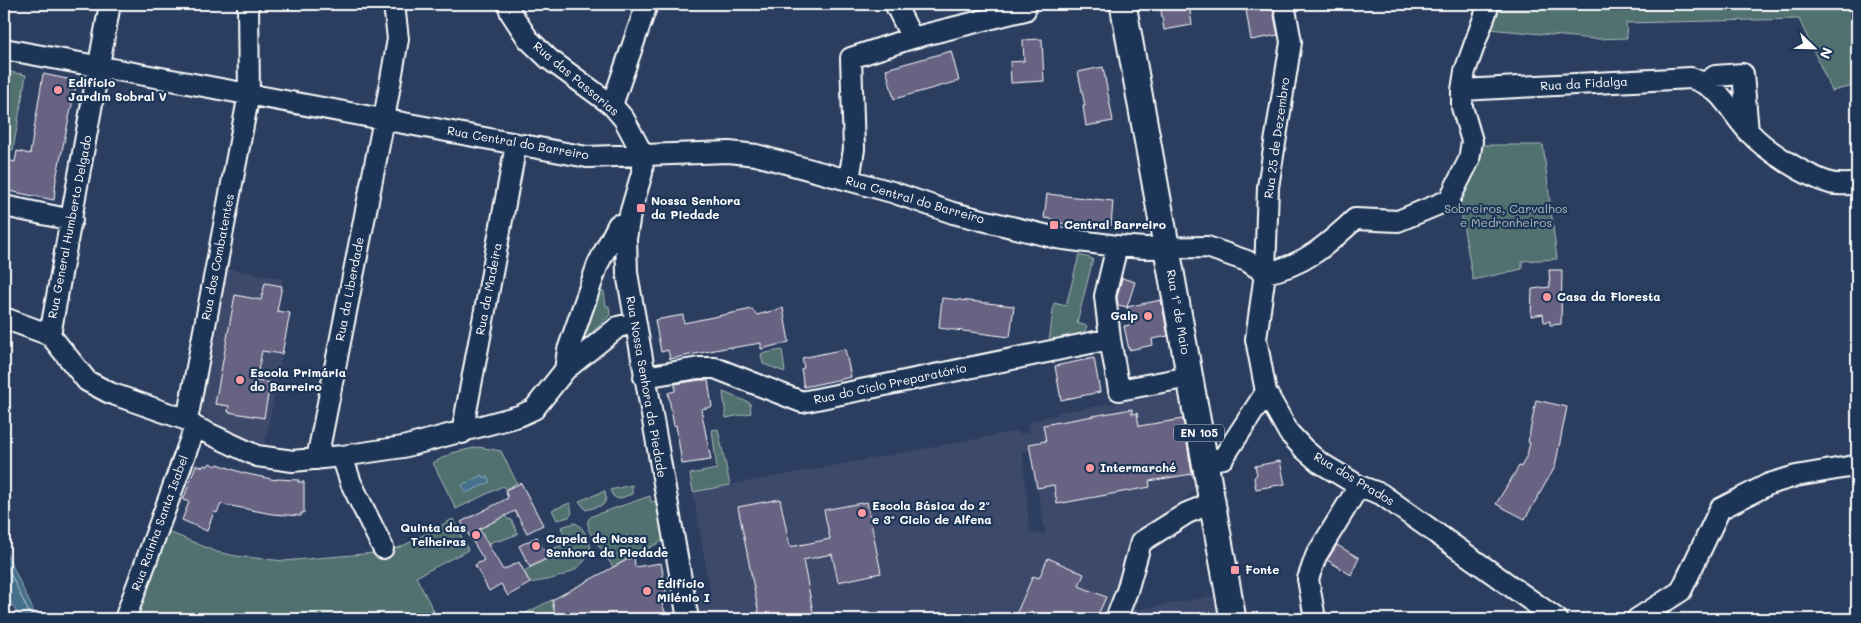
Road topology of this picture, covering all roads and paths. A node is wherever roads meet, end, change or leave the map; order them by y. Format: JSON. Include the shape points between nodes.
{"nodes":[{"id":1,"x":110,"y":4,"type":"edge"},
{"id":2,"x":248,"y":4,"type":"edge"},
{"id":3,"x":394,"y":4,"type":"edge"},
{"id":4,"x":508,"y":4,"type":"edge"},
{"id":5,"x":647,"y":4,"type":"edge"},
{"id":6,"x":894,"y":4,"type":"edge"},
{"id":7,"x":1123,"y":4,"type":"edge"},
{"id":8,"x":1284,"y":4,"type":"edge"},
{"id":9,"x":1489,"y":4,"type":"edge"},
{"id":10,"x":1025,"y":10,"type":"dead end"},
{"id":11,"x":912,"y":38,"type":"junction"},
{"id":12,"x":4,"y":50,"type":"edge"},
{"id":13,"x":100,"y":66,"type":"junction"},
{"id":14,"x":1706,"y":83,"type":"junction"},
{"id":15,"x":1462,"y":90,"type":"junction"},
{"id":16,"x":250,"y":94,"type":"junction"},
{"id":17,"x":612,"y":105,"type":"junction"},
{"id":18,"x":384,"y":118,"type":"junction"},
{"id":19,"x":1748,"y":132,"type":"junction"},
{"id":20,"x":516,"y":145,"type":"junction"},
{"id":21,"x":643,"y":155,"type":"junction"},
{"id":22,"x":849,"y":180,"type":"junction"},
{"id":23,"x":1857,"y":184,"type":"edge"},
{"id":24,"x":4,"y":206,"type":"edge"},
{"id":25,"x":72,"y":220,"type":"junction"},
{"id":26,"x":618,"y":225,"type":"dead end"},
{"id":27,"x":1117,"y":246,"type":"junction"},
{"id":28,"x":1167,"y":247,"type":"junction"},
{"id":29,"x":1265,"y":273,"type":"junction"},
{"id":30,"x":4,"y":318,"type":"edge"},
{"id":31,"x":634,"y":323,"type":"junction"},
{"id":32,"x":50,"y":335,"type":"junction"},
{"id":33,"x":1110,"y":338,"type":"junction"},
{"id":34,"x":565,"y":370,"type":"junction"},
{"id":35,"x":1190,"y":376,"type":"junction"},
{"id":36,"x":644,"y":377,"type":"junction"},
{"id":37,"x":1266,"y":392,"type":"junction"},
{"id":38,"x":191,"y":424,"type":"junction"},
{"id":39,"x":462,"y":433,"type":"junction"},
{"id":40,"x":342,"y":456,"type":"junction"},
{"id":41,"x":317,"y":458,"type":"junction"},
{"id":42,"x":1204,"y":461,"type":"junction"},
{"id":43,"x":1854,"y":466,"type":"dead end"},
{"id":44,"x":1359,"y":486,"type":"junction"},
{"id":45,"x":1212,"y":503,"type":"junction"},
{"id":46,"x":383,"y":548,"type":"dead end"},
{"id":47,"x":125,"y":619,"type":"edge"},
{"id":48,"x":688,"y":619,"type":"edge"},
{"id":49,"x":1116,"y":619,"type":"edge"},
{"id":50,"x":1233,"y":619,"type":"edge"},
{"id":51,"x":1314,"y":619,"type":"edge"},
{"id":52,"x":1557,"y":619,"type":"edge"},
{"id":53,"x":1637,"y":619,"type":"edge"}],
"edges":[{"from":1,"to":13,"type":"street","name":"Rua General Humberto Delgado"},
{"from":2,"to":16,"type":"street","name":"Rua dos Combatentes"},
{"from":3,"to":18,"type":"street","name":"Rua da Liberdade","via":[[398,39]]},
{"from":4,"to":17,"type":"street","name":"Rua das Passarias","via":[[528,39],[549,59]]},
{"from":5,"to":17,"type":"street"},
{"from":6,"to":11,"type":"street"},
{"from":7,"to":28,"type":"main road","name":"Rua 1º de Maio","number":"EN 105"},
{"from":8,"to":29,"type":"street","name":"Rua 25 de Dezembro","via":[[1291,42],[1268,188]]},
{"from":9,"to":15,"type":"street","via":[[1465,71]]},
{"from":10,"to":11,"type":"street"},
{"from":11,"to":22,"type":"street","via":[[851,58],[854,149]]},
{"from":12,"to":13,"type":"street","name":"Rua Central do Barreiro"},
{"from":13,"to":16,"type":"street","name":"Rua Central do Barreiro"},
{"from":13,"to":25,"type":"street","name":"Rua General Humberto Delgado"},
{"from":14,"to":15,"type":"street","name":"Rua da Fidalga","via":[[1691,78]]},
{"from":14,"to":19,"type":"street","via":[[1719,93]]},
{"from":14,"to":19,"type":"street","via":[[1715,76],[1743,74]]},
{"from":15,"to":29,"type":"street","via":[[1462,107],[1472,141],[1469,160],[1449,200],[1398,221],[1355,219],[1314,255],[1281,270]]},
{"from":16,"to":18,"type":"street","name":"Rua Central do Barreiro"},
{"from":16,"to":38,"type":"street","name":"Rua dos Combatentes"},
{"from":17,"to":21,"type":"street","name":"Rua das Passarias","via":[[624,119]]},
{"from":18,"to":20,"type":"street","name":"Rua Central do Barreiro"},
{"from":18,"to":41,"type":"street","name":"Rua da Liberdade"},
{"from":19,"to":23,"type":"street","via":[[1801,171],[1831,184]]},
{"from":20,"to":21,"type":"street","name":"Rua Central do Barreiro","via":[[587,157]]},
{"from":20,"to":39,"type":"street","name":"Rua da Madeira"},
{"from":21,"to":22,"type":"street","name":"Rua Central do Barreiro","via":[[729,152],[756,155]]},
{"from":21,"to":31,"type":"street","name":"Rua Nossa Senhora da Piedade","via":[[642,173],[626,239],[626,273]]},
{"from":22,"to":27,"type":"street","name":"Rua Central do Barreiro","via":[[953,213],[1057,238]]},
{"from":24,"to":25,"type":"street"},
{"from":25,"to":32,"type":"street","name":"Rua General Humberto Delgado"},
{"from":26,"to":34,"type":"street","via":[[598,264],[568,350]]},
{"from":27,"to":28,"type":"street","name":"Rua Central do Barreiro"},
{"from":27,"to":33,"type":"street","via":[[1105,296]]},
{"from":28,"to":29,"type":"street","name":"Rua Central do Barreiro","via":[[1207,247],[1246,261]]},
{"from":28,"to":35,"type":"main road","name":"Rua 1º de Maio","number":"EN 105"},
{"from":29,"to":37,"type":"street","name":"Rua dos Prados","via":[[1256,339]]},
{"from":30,"to":32,"type":"street"},
{"from":31,"to":34,"type":"street","name":"Rua General Humberto Delgado","via":[[618,327]]},
{"from":31,"to":36,"type":"street","name":"Rua Nossa Senhora da Piedade"},
{"from":32,"to":38,"type":"street","name":"Rua General Humberto Delgado","via":[[87,381]]},
{"from":33,"to":35,"type":"street","via":[[1119,390]]},
{"from":33,"to":36,"type":"street","name":"Rua do Ciclo Preparatório","via":[[802,402],[715,368]]},
{"from":34,"to":39,"type":"street","name":"Rua General Humberto Delgado","via":[[534,409],[503,422]]},
{"from":35,"to":42,"type":"main road","name":"Rua 1º de Maio","number":"EN 105"},
{"from":36,"to":48,"type":"street","name":"Rua Nossa Senhora da Piedade"},
{"from":37,"to":42,"type":"street","via":[[1224,458]]},
{"from":37,"to":44,"type":"street","name":"Rua dos Prados","via":[[1290,433],[1304,449]]},
{"from":38,"to":41,"type":"street","name":"Rua General Humberto Delgado","via":[[265,458],[293,461]]},
{"from":38,"to":47,"type":"street","name":"Rua Rainha Santa Isabel"},
{"from":39,"to":40,"type":"street","name":"Rua General Humberto Delgado","via":[[403,447]]},
{"from":40,"to":41,"type":"street","name":"Rua General Humberto Delgado"},
{"from":40,"to":46,"type":"street","via":[[351,483]]},
{"from":42,"to":45,"type":"main road","name":"Rua 1º de Maio","number":"EN 105"},
{"from":43,"to":53,"type":"street","via":[[1769,484],[1720,509],[1680,591]]},
{"from":44,"to":51,"type":"street","via":[[1311,567],[1308,578]]},
{"from":44,"to":52,"type":"street","name":"Rua dos Prados","via":[[1381,494]]},
{"from":45,"to":49,"type":"street","via":[[1186,513],[1141,542]]},
{"from":45,"to":50,"type":"main road","name":"Rua 1º de Maio","number":"EN 105"}]}
